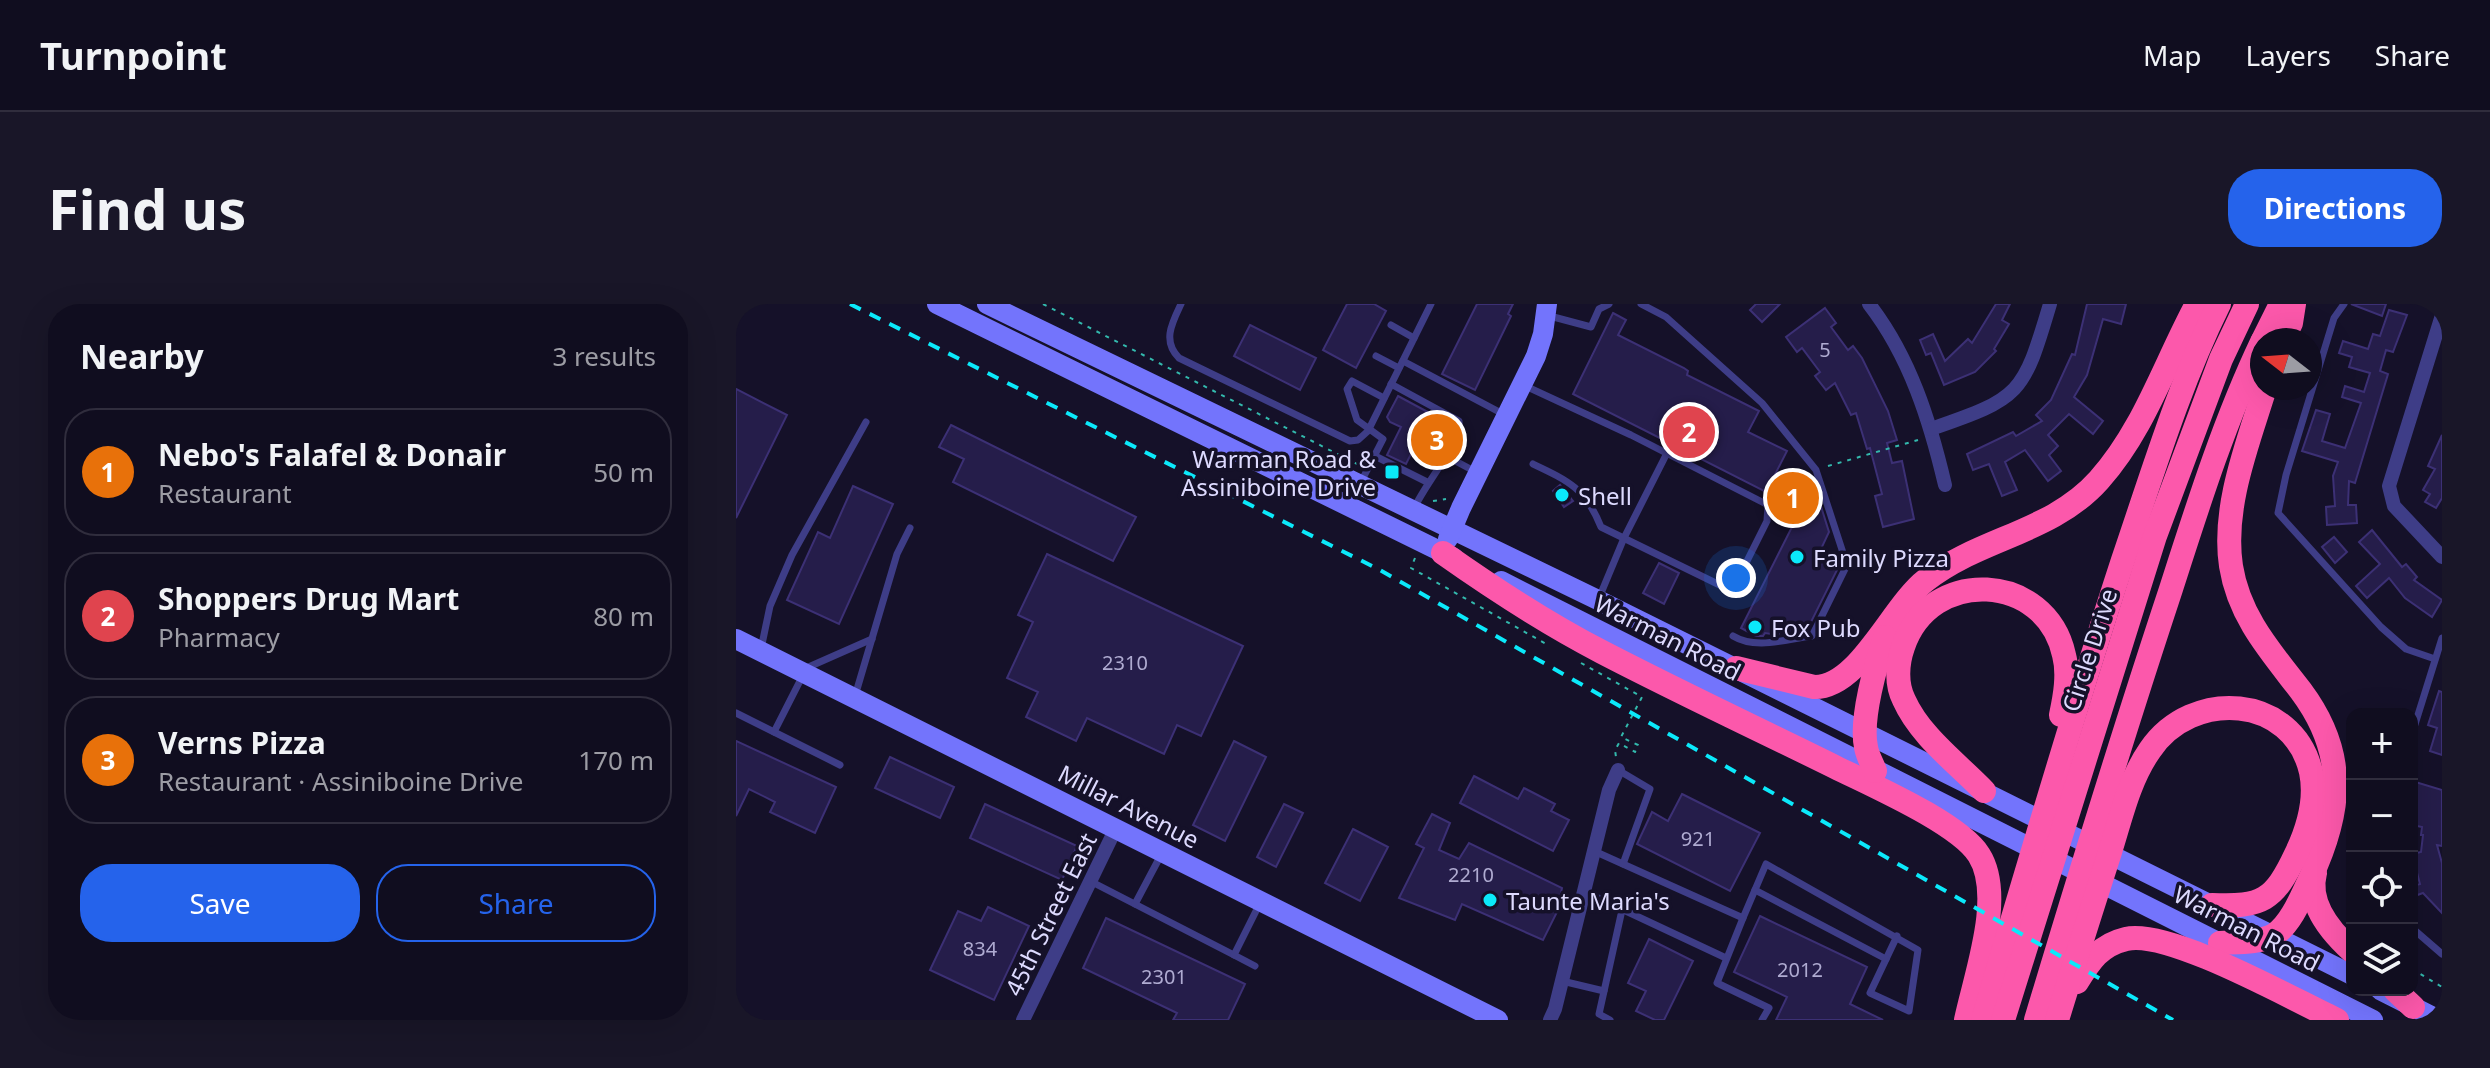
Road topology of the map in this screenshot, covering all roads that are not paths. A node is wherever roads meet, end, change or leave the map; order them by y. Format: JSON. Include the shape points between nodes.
{"nodes":[{"id":1,"x":937,"y":304,"type":"edge"},
{"id":2,"x":987,"y":304,"type":"edge"},
{"id":3,"x":1181,"y":304,"type":"edge"},
{"id":4,"x":1420,"y":304,"type":"edge"},
{"id":5,"x":1609,"y":304,"type":"edge"},
{"id":6,"x":1641,"y":304,"type":"edge"},
{"id":7,"x":1869,"y":304,"type":"edge"},
{"id":8,"x":2050,"y":304,"type":"edge"},
{"id":9,"x":2197,"y":304,"type":"edge"},
{"id":10,"x":2219,"y":304,"type":"edge"},
{"id":11,"x":2247,"y":304,"type":"edge"},
{"id":12,"x":2281,"y":304,"type":"edge"},
{"id":13,"x":2294,"y":304,"type":"edge"},
{"id":14,"x":2344,"y":304,"type":"edge"},
{"id":15,"x":1430,"y":306,"type":"edge"},
{"id":16,"x":1547,"y":309,"type":"edge"},
{"id":17,"x":2442,"y":315,"type":"edge"},
{"id":18,"x":1391,"y":325,"type":"dead end"},
{"id":19,"x":2269,"y":328,"type":"edge"},
{"id":20,"x":2289,"y":328,"type":"edge"},
{"id":21,"x":1414,"y":338,"type":"junction"},
{"id":22,"x":1376,"y":356,"type":"dead end"},
{"id":23,"x":1401,"y":365,"type":"junction"},
{"id":24,"x":2250,"y":369,"type":"edge"},
{"id":25,"x":1391,"y":384,"type":"junction"},
{"id":26,"x":1523,"y":385,"type":"junction"},
{"id":27,"x":1384,"y":398,"type":"junction"},
{"id":28,"x":2262,"y":400,"type":"edge"},
{"id":29,"x":1507,"y":416,"type":"junction"},
{"id":30,"x":866,"y":422,"type":"dead end"},
{"id":31,"x":1369,"y":429,"type":"junction"},
{"id":32,"x":1933,"y":434,"type":"junction"},
{"id":33,"x":1667,"y":453,"type":"junction"},
{"id":34,"x":1375,"y":456,"type":"junction"},
{"id":35,"x":1446,"y":456,"type":"junction"},
{"id":36,"x":1533,"y":464,"type":"dead end"},
{"id":37,"x":1478,"y":473,"type":"junction"},
{"id":38,"x":1364,"y":477,"type":"junction"},
{"id":39,"x":1427,"y":482,"type":"junction"},
{"id":40,"x":1945,"y":485,"type":"dead end"},
{"id":41,"x":1417,"y":502,"type":"junction"},
{"id":42,"x":910,"y":528,"type":"dead end"},
{"id":43,"x":1452,"y":529,"type":"junction"},
{"id":44,"x":1624,"y":538,"type":"junction"},
{"id":45,"x":1443,"y":553,"type":"junction"},
{"id":46,"x":2442,"y":557,"type":"edge"},
{"id":47,"x":1598,"y":600,"type":"junction"},
{"id":48,"x":1898,"y":609,"type":"junction"},
{"id":49,"x":1733,"y":636,"type":"dead end"},
{"id":50,"x":2442,"y":638,"type":"edge"},
{"id":51,"x":736,"y":639,"type":"edge"},
{"id":52,"x":872,"y":639,"type":"junction"},
{"id":53,"x":761,"y":651,"type":"junction"},
{"id":54,"x":2435,"y":659,"type":"junction"},
{"id":55,"x":1736,"y":668,"type":"junction"},
{"id":56,"x":802,"y":672,"type":"junction"},
{"id":57,"x":854,"y":698,"type":"junction"},
{"id":58,"x":736,"y":713,"type":"edge"},
{"id":59,"x":2418,"y":714,"type":"edge"},
{"id":60,"x":1864,"y":731,"type":"junction"},
{"id":61,"x":774,"y":732,"type":"junction"},
{"id":62,"x":840,"y":765,"type":"dead end"},
{"id":63,"x":1618,"y":770,"type":"joint"},
{"id":64,"x":1875,"y":771,"type":"junction"},
{"id":65,"x":1993,"y":795,"type":"junction"},
{"id":66,"x":1116,"y":828,"type":"junction"},
{"id":67,"x":1594,"y":851,"type":"junction"},
{"id":68,"x":1163,"y":852,"type":"junction"},
{"id":69,"x":2318,"y":863,"type":"junction"},
{"id":70,"x":1623,"y":864,"type":"junction"},
{"id":71,"x":1090,"y":881,"type":"junction"},
{"id":72,"x":1755,"y":890,"type":"junction"},
{"id":73,"x":1583,"y":896,"type":"junction"},
{"id":74,"x":1260,"y":901,"type":"junction"},
{"id":75,"x":1135,"y":904,"type":"junction"},
{"id":76,"x":2212,"y":905,"type":"junction"},
{"id":77,"x":1622,"y":910,"type":"junction"},
{"id":78,"x":1743,"y":918,"type":"junction"},
{"id":79,"x":2418,"y":933,"type":"edge"},
{"id":80,"x":2273,"y":935,"type":"junction"},
{"id":81,"x":1897,"y":936,"type":"junction"},
{"id":82,"x":2220,"y":943,"type":"junction"},
{"id":83,"x":2346,"y":943,"type":"edge"},
{"id":84,"x":2442,"y":954,"type":"edge"},
{"id":85,"x":1234,"y":955,"type":"junction"},
{"id":86,"x":1726,"y":958,"type":"junction"},
{"id":87,"x":2001,"y":958,"type":"junction"},
{"id":88,"x":1886,"y":959,"type":"junction"},
{"id":89,"x":1255,"y":966,"type":"dead end"},
{"id":90,"x":2346,"y":972,"type":"edge"},
{"id":91,"x":1562,"y":981,"type":"junction"},
{"id":92,"x":1604,"y":991,"type":"junction"},
{"id":93,"x":2404,"y":998,"type":"edge"},
{"id":94,"x":1023,"y":1020,"type":"edge"},
{"id":95,"x":1498,"y":1020,"type":"edge"},
{"id":96,"x":1550,"y":1020,"type":"edge"},
{"id":97,"x":1610,"y":1020,"type":"edge"},
{"id":98,"x":1762,"y":1020,"type":"edge"},
{"id":99,"x":1966,"y":1020,"type":"edge"},
{"id":100,"x":1983,"y":1020,"type":"edge"},
{"id":101,"x":2003,"y":1020,"type":"edge"},
{"id":102,"x":2036,"y":1020,"type":"edge"},
{"id":103,"x":2058,"y":1020,"type":"edge"},
{"id":104,"x":2337,"y":1020,"type":"edge"},
{"id":105,"x":2373,"y":1020,"type":"edge"},
{"id":106,"x":2439,"y":1020,"type":"edge"}],
"edges":[{"from":1,"to":45,"type":"main road","name":"Warman Road"},
{"from":2,"to":38,"type":"main road","name":"Warman Road"},
{"from":3,"to":31,"type":"lane","via":[[1169,335],[1179,358],[1343,439],[1358,440]]},
{"from":4,"to":15,"type":"lane"},
{"from":5,"to":16,"type":"lane","via":[[1599,309],[1591,327]]},
{"from":6,"to":49,"type":"lane","via":[[1666,317],[1762,403],[1816,470],[1847,565],[1812,636],[1759,643]]},
{"from":7,"to":32,"type":"street","via":[[1901,352]]},
{"from":8,"to":32,"type":"street","via":[[2032,365],[2019,386],[1988,410]]},
{"from":9,"to":48,"type":"highway","via":[[2128,443],[2097,483],[2056,516],[1941,569]]},
{"from":10,"to":87,"type":"highway","via":[[2130,540]]},
{"from":11,"to":101,"type":"highway","name":"Circle Drive","via":[[2155,536]]},
{"from":12,"to":19,"type":"highway"},
{"from":13,"to":20,"type":"highway"},
{"from":14,"to":54,"type":"lane","via":[[2334,318],[2278,513],[2381,627],[2406,649]]},
{"from":15,"to":21,"type":"lane"},
{"from":16,"to":26,"type":"main road"},
{"from":17,"to":46,"type":"street","via":[[2389,486],[2394,506]]},
{"from":18,"to":21,"type":"lane"},
{"from":21,"to":23,"type":"lane"},
{"from":22,"to":23,"type":"lane"},
{"from":23,"to":25,"type":"lane"},
{"from":23,"to":29,"type":"lane"},
{"from":24,"to":102,"type":"highway","via":[[2192,523]]},
{"from":25,"to":27,"type":"lane"},
{"from":25,"to":35,"type":"lane","via":[[1459,421],[1459,433]]},
{"from":26,"to":29,"type":"main road"},
{"from":26,"to":33,"type":"lane"},
{"from":27,"to":31,"type":"lane"},
{"from":27,"to":31,"type":"lane","via":[[1350,382],[1347,389],[1357,420]]},
{"from":28,"to":69,"type":"highway","via":[[2232,512],[2231,566],[2252,626],[2312,706],[2332,754],[2334,812]]},
{"from":29,"to":37,"type":"main road"},
{"from":30,"to":53,"type":"lane","via":[[792,555],[770,606]]},
{"from":31,"to":34,"type":"lane","via":[[1383,439]]},
{"from":32,"to":40,"type":"street"},
{"from":33,"to":44,"type":"lane"},
{"from":33,"to":44,"type":"lane","via":[[1768,505],[1767,521],[1732,591]]},
{"from":34,"to":38,"type":"lane"},
{"from":34,"to":39,"type":"lane"},
{"from":35,"to":37,"type":"lane"},
{"from":35,"to":39,"type":"lane"},
{"from":36,"to":44,"type":"lane","via":[[1575,485],[1601,527]]},
{"from":37,"to":43,"type":"main road"},
{"from":38,"to":41,"type":"main road","name":"Warman Road"},
{"from":39,"to":41,"type":"lane"},
{"from":41,"to":43,"type":"main road","name":"Warman Road"},
{"from":42,"to":52,"type":"lane"},
{"from":43,"to":45,"type":"main road"},
{"from":43,"to":47,"type":"main road","name":"Warman Road"},
{"from":44,"to":47,"type":"lane"},
{"from":45,"to":64,"type":"main road","name":"Warman Road"},
{"from":45,"to":99,"type":"highway","via":[[1508,599],[1601,651],[1894,796],[1972,846],[1990,886],[1986,932]]},
{"from":47,"to":55,"type":"main road","name":"Warman Road"},
{"from":48,"to":55,"type":"highway","via":[[1857,664],[1826,687]]},
{"from":48,"to":60,"type":"highway","via":[[1877,661]]},
{"from":50,"to":54,"type":"lane"},
{"from":51,"to":53,"type":"main road","name":"Millar Avenue"},
{"from":52,"to":56,"type":"lane"},
{"from":52,"to":57,"type":"lane"},
{"from":53,"to":56,"type":"main road","name":"Millar Avenue"},
{"from":54,"to":59,"type":"lane"},
{"from":55,"to":60,"type":"main road","name":"Warman Road"},
{"from":56,"to":57,"type":"main road","name":"Millar Avenue"},
{"from":56,"to":61,"type":"lane"},
{"from":57,"to":66,"type":"main road","name":"Millar Avenue"},
{"from":58,"to":61,"type":"lane"},
{"from":60,"to":64,"type":"highway"},
{"from":60,"to":65,"type":"main road","name":"Warman Road"},
{"from":61,"to":62,"type":"lane"},
{"from":63,"to":67,"type":"street"},
{"from":63,"to":70,"type":"lane","via":[[1650,789]]},
{"from":64,"to":82,"type":"main road","name":"Warman Road"},
{"from":65,"to":76,"type":"main road","name":"Warman Road"},
{"from":65,"to":87,"type":"highway","via":[[1916,721],[1898,676],[1905,640],[1918,619],[1947,596],[1977,589],[2011,594],[2041,613],[2060,641],[2066,668],[2063,704]]},
{"from":66,"to":68,"type":"main road","name":"Millar Avenue"},
{"from":66,"to":71,"type":"street","name":"45th Street East"},
{"from":67,"to":70,"type":"lane"},
{"from":67,"to":73,"type":"street"},
{"from":68,"to":74,"type":"main road","name":"Millar Avenue"},
{"from":68,"to":75,"type":"lane"},
{"from":69,"to":80,"type":"highway","via":[[2288,920]]},
{"from":69,"to":83,"type":"highway","via":[[2314,901]]},
{"from":70,"to":78,"type":"lane"},
{"from":71,"to":75,"type":"lane"},
{"from":71,"to":94,"type":"street","name":"45th Street East"},
{"from":72,"to":78,"type":"lane"},
{"from":72,"to":81,"type":"lane","via":[[1766,864]]},
{"from":72,"to":88,"type":"lane"},
{"from":73,"to":77,"type":"lane"},
{"from":73,"to":91,"type":"street"},
{"from":74,"to":85,"type":"lane"},
{"from":74,"to":95,"type":"main road","name":"Millar Avenue"},
{"from":75,"to":85,"type":"lane"},
{"from":76,"to":80,"type":"main road","name":"Warman Road"},
{"from":76,"to":103,"type":"highway","via":[[2251,905],[2273,892],[2302,843],[2312,807],[2311,773],[2290,733],[2257,713],[2225,706],[2177,721],[2139,768]]},
{"from":77,"to":86,"type":"lane"},
{"from":77,"to":92,"type":"lane"},
{"from":78,"to":86,"type":"lane"},
{"from":79,"to":84,"type":"lane"},
{"from":80,"to":82,"type":"highway"},
{"from":80,"to":90,"type":"main road","name":"Warman Road"},
{"from":81,"to":88,"type":"lane"},
{"from":81,"to":88,"type":"lane","via":[[1918,950],[1909,1011],[1870,993]]},
{"from":82,"to":105,"type":"main road","name":"Warman Road"},
{"from":85,"to":89,"type":"lane"},
{"from":86,"to":98,"type":"lane","via":[[1717,983],[1769,1008]]},
{"from":87,"to":100,"type":"highway"},
{"from":91,"to":92,"type":"lane"},
{"from":91,"to":96,"type":"street"},
{"from":92,"to":97,"type":"lane","via":[[1599,1014]]},
{"from":93,"to":106,"type":"main road"},
{"from":103,"to":104,"type":"highway","via":[[2092,956],[2117,942],[2139,938],[2172,943]]}]}
